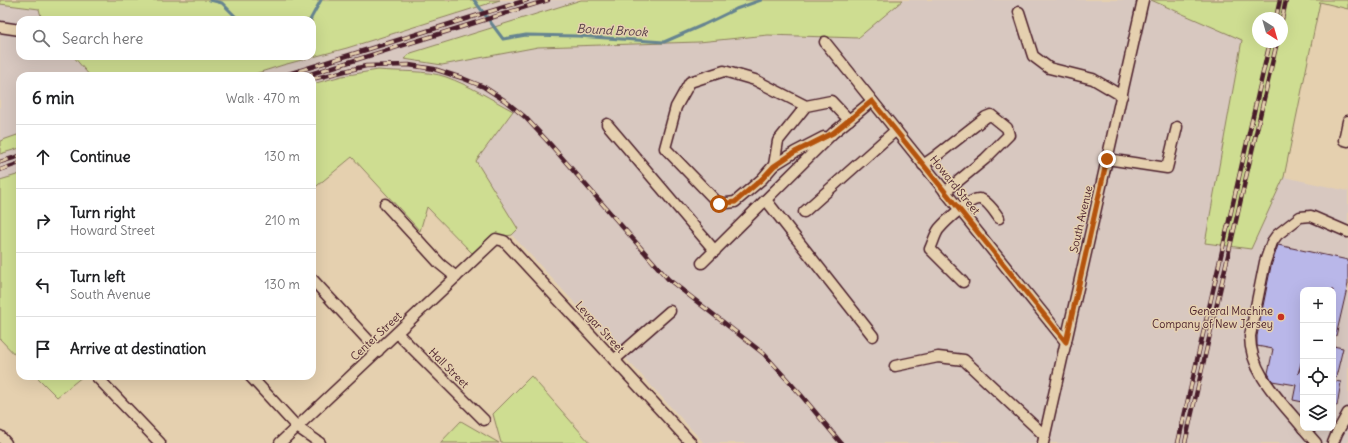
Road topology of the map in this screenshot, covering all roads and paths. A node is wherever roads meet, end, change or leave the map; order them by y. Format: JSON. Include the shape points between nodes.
{"nodes":[{"id":1,"x":1143,"y":0,"type":"edge"},
{"id":2,"x":1019,"y":12,"type":"dead end"},
{"id":3,"x":0,"y":27,"type":"edge"},
{"id":4,"x":16,"y":29,"type":"edge"},
{"id":5,"x":825,"y":42,"type":"dead end"},
{"id":6,"x":1122,"y":96,"type":"junction"},
{"id":7,"x":872,"y":101,"type":"junction"},
{"id":8,"x":806,"y":106,"type":"junction"},
{"id":9,"x":849,"y":120,"type":"junction"},
{"id":10,"x":1348,"y":121,"type":"edge"},
{"id":11,"x":607,"y":124,"type":"dead end"},
{"id":12,"x":1177,"y":127,"type":"dead end"},
{"id":13,"x":896,"y":130,"type":"junction"},
{"id":14,"x":833,"y":133,"type":"junction"},
{"id":15,"x":1348,"y":141,"type":"edge"},
{"id":16,"x":1107,"y":159,"type":"junction"},
{"id":17,"x":923,"y":165,"type":"junction"},
{"id":18,"x":774,"y":166,"type":"junction"},
{"id":19,"x":945,"y":192,"type":"junction"},
{"id":20,"x":766,"y":200,"type":"junction"},
{"id":21,"x":385,"y":204,"type":"dead end"},
{"id":22,"x":960,"y":210,"type":"junction"},
{"id":23,"x":804,"y":212,"type":"dead end"},
{"id":24,"x":999,"y":218,"type":"dead end"},
{"id":25,"x":1348,"y":232,"type":"edge"},
{"id":26,"x":488,"y":247,"type":"joint"},
{"id":27,"x":715,"y":251,"type":"junction"},
{"id":28,"x":702,"y":263,"type":"dead end"},
{"id":29,"x":456,"y":277,"type":"junction"},
{"id":30,"x":963,"y":282,"type":"dead end"},
{"id":31,"x":316,"y":283,"type":"edge"},
{"id":32,"x":670,"y":311,"type":"dead end"},
{"id":33,"x":397,"y":333,"type":"junction"},
{"id":34,"x":873,"y":336,"type":"dead end"},
{"id":35,"x":1066,"y":342,"type":"junction"},
{"id":36,"x":378,"y":352,"type":"junction"},
{"id":37,"x":614,"y":360,"type":"junction"},
{"id":38,"x":895,"y":366,"type":"dead end"},
{"id":39,"x":100,"y":380,"type":"edge"},
{"id":40,"x":254,"y":380,"type":"edge"},
{"id":41,"x":1348,"y":413,"type":"edge"},
{"id":42,"x":484,"y":420,"type":"dead end"},
{"id":43,"x":1300,"y":424,"type":"edge"},
{"id":44,"x":297,"y":427,"type":"junction"},
{"id":45,"x":1306,"y":431,"type":"edge"},
{"id":46,"x":1044,"y":440,"type":"edge"},
{"id":47,"x":160,"y":443,"type":"edge"},
{"id":48,"x":280,"y":443,"type":"edge"},
{"id":49,"x":320,"y":443,"type":"edge"},
{"id":50,"x":691,"y":443,"type":"edge"},
{"id":51,"x":1316,"y":443,"type":"edge"},
{"id":52,"x":1333,"y":443,"type":"edge"}],
"edges":[{"from":1,"to":6,"type":"street","name":"South Avenue"},
{"from":2,"to":6,"type":"street","via":[[1033,56],[1049,68],[1093,79]]},
{"from":3,"to":4,"type":"street"},
{"from":5,"to":7,"type":"street","name":"Howard Street"},
{"from":6,"to":16,"type":"street","name":"South Avenue"},
{"from":7,"to":9,"type":"street"},
{"from":7,"to":13,"type":"street","name":"Howard Street"},
{"from":8,"to":9,"type":"street","via":[[831,101]]},
{"from":8,"to":18,"type":"street","via":[[778,141]]},
{"from":8,"to":18,"type":"street","via":[[755,80],[724,70],[690,82],[676,107],[666,148],[719,204],[735,202]]},
{"from":9,"to":14,"type":"street"},
{"from":10,"to":15,"type":"street","via":[[1344,140]]},
{"from":11,"to":27,"type":"street"},
{"from":12,"to":16,"type":"street","via":[[1167,168]]},
{"from":13,"to":17,"type":"street","name":"Howard Street"},
{"from":13,"to":23,"type":"street"},
{"from":14,"to":18,"type":"street"},
{"from":14,"to":20,"type":"street"},
{"from":16,"to":35,"type":"street","name":"South Avenue"},
{"from":17,"to":19,"type":"street","name":"Howard Street"},
{"from":17,"to":19,"type":"street","via":[[986,117],[991,115],[1007,128],[1009,135]]},
{"from":19,"to":22,"type":"street","name":"Howard Street"},
{"from":20,"to":27,"type":"street"},
{"from":20,"to":34,"type":"street"},
{"from":21,"to":29,"type":"street","via":[[440,264]]},
{"from":22,"to":24,"type":"street","via":[[978,198]]},
{"from":22,"to":30,"type":"street","via":[[938,230],[930,249]]},
{"from":22,"to":35,"type":"street","name":"Howard Street"},
{"from":25,"to":43,"type":"street","via":[[1311,216],[1300,217],[1277,235],[1265,262],[1250,336],[1250,348],[1262,379]]},
{"from":26,"to":29,"type":"street","name":"Center Street"},
{"from":26,"to":37,"type":"street","name":"Levgar Street","via":[[496,239],[504,241]]},
{"from":27,"to":28,"type":"street"},
{"from":29,"to":33,"type":"street","name":"Center Street"},
{"from":31,"to":36,"type":"street"},
{"from":32,"to":37,"type":"street"},
{"from":33,"to":36,"type":"street","name":"Center Street"},
{"from":33,"to":42,"type":"street","name":"Hall Street"},
{"from":35,"to":46,"type":"street","name":"South Avenue"},
{"from":36,"to":44,"type":"street","name":"Center Street"},
{"from":37,"to":50,"type":"street","name":"Levgar Street"},
{"from":38,"to":46,"type":"street","via":[[938,357],[964,360]]},
{"from":39,"to":47,"type":"street"},
{"from":40,"to":44,"type":"street"},
{"from":41,"to":52,"type":"street"},
{"from":44,"to":48,"type":"street","name":"Center Street"},
{"from":44,"to":49,"type":"street"},
{"from":45,"to":51,"type":"street"}]}
